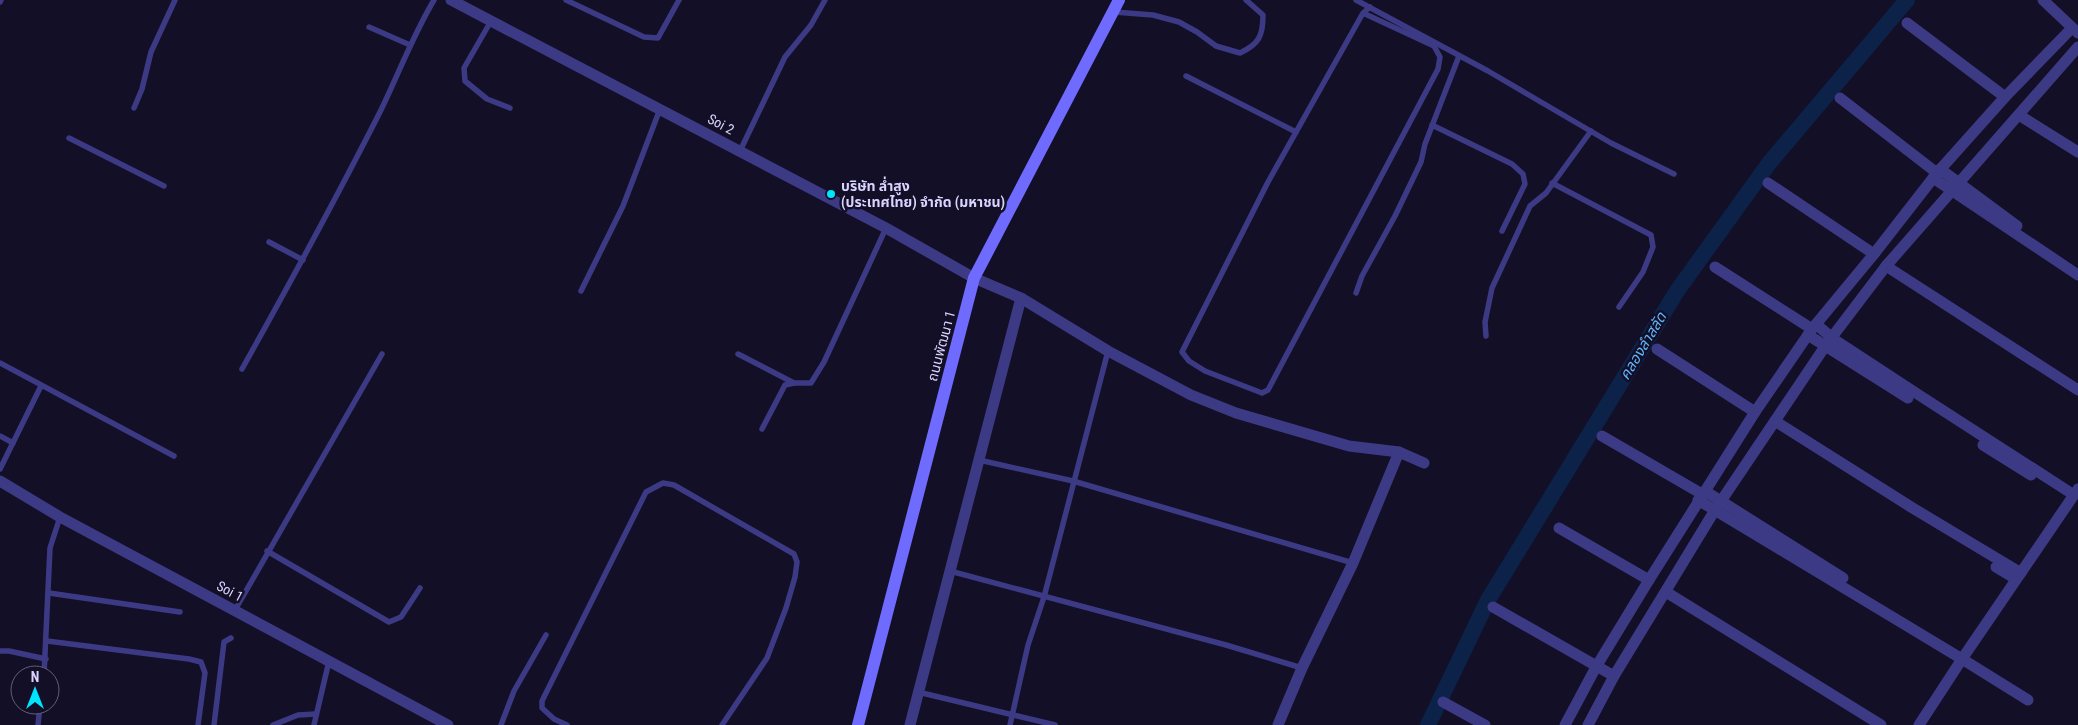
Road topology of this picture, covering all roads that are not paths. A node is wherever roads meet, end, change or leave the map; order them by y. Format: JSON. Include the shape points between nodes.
{"nodes":[{"id":1,"x":175,"y":0,"type":"edge"},
{"id":2,"x":434,"y":0,"type":"edge"},
{"id":3,"x":451,"y":0,"type":"edge"},
{"id":4,"x":566,"y":0,"type":"edge"},
{"id":5,"x":679,"y":0,"type":"edge"},
{"id":6,"x":825,"y":0,"type":"edge"},
{"id":7,"x":1119,"y":0,"type":"edge"},
{"id":8,"x":1246,"y":0,"type":"edge"},
{"id":9,"x":1356,"y":0,"type":"edge"},
{"id":10,"x":2043,"y":0,"type":"edge"},
{"id":11,"x":1370,"y":7,"type":"junction"},
{"id":12,"x":1112,"y":12,"type":"junction"},
{"id":13,"x":1363,"y":13,"type":"junction"},
{"id":14,"x":491,"y":21,"type":"junction"},
{"id":15,"x":1907,"y":23,"type":"dead end"},
{"id":16,"x":369,"y":27,"type":"dead end"},
{"id":17,"x":2075,"y":31,"type":"edge"},
{"id":18,"x":410,"y":45,"type":"junction"},
{"id":19,"x":2078,"y":47,"type":"edge"},
{"id":20,"x":1459,"y":56,"type":"junction"},
{"id":21,"x":1186,"y":76,"type":"dead end"},
{"id":22,"x":2005,"y":97,"type":"junction"},
{"id":23,"x":1840,"y":98,"type":"dead end"},
{"id":24,"x":134,"y":108,"type":"dead end"},
{"id":25,"x":510,"y":108,"type":"dead end"},
{"id":26,"x":660,"y":109,"type":"junction"},
{"id":27,"x":2020,"y":115,"type":"junction"},
{"id":28,"x":1432,"y":125,"type":"junction"},
{"id":29,"x":1591,"y":131,"type":"junction"},
{"id":30,"x":1296,"y":132,"type":"junction"},
{"id":31,"x":69,"y":138,"type":"dead end"},
{"id":32,"x":740,"y":151,"type":"junction"},
{"id":33,"x":2078,"y":152,"type":"edge"},
{"id":34,"x":1674,"y":174,"type":"dead end"},
{"id":35,"x":1936,"y":174,"type":"junction"},
{"id":36,"x":1552,"y":183,"type":"junction"},
{"id":37,"x":1768,"y":183,"type":"dead end"},
{"id":38,"x":164,"y":186,"type":"dead end"},
{"id":39,"x":1955,"y":187,"type":"junction"},
{"id":40,"x":886,"y":228,"type":"junction"},
{"id":41,"x":1502,"y":231,"type":"dead end"},
{"id":42,"x":269,"y":242,"type":"dead end"},
{"id":43,"x":1874,"y":254,"type":"junction"},
{"id":44,"x":303,"y":260,"type":"junction"},
{"id":45,"x":1889,"y":263,"type":"junction"},
{"id":46,"x":2078,"y":266,"type":"edge"},
{"id":47,"x":1715,"y":267,"type":"dead end"},
{"id":48,"x":2078,"y":275,"type":"edge"},
{"id":49,"x":974,"y":278,"type":"junction"},
{"id":50,"x":581,"y":291,"type":"dead end"},
{"id":51,"x":1356,"y":293,"type":"dead end"},
{"id":52,"x":1021,"y":298,"type":"junction"},
{"id":53,"x":1619,"y":307,"type":"dead end"},
{"id":54,"x":1812,"y":329,"type":"junction"},
{"id":55,"x":1486,"y":336,"type":"dead end"},
{"id":56,"x":1829,"y":341,"type":"junction"},
{"id":57,"x":1657,"y":349,"type":"dead end"},
{"id":58,"x":1108,"y":350,"type":"junction"},
{"id":59,"x":382,"y":354,"type":"dead end"},
{"id":60,"x":738,"y":354,"type":"dead end"},
{"id":61,"x":0,"y":363,"type":"edge"},
{"id":62,"x":242,"y":369,"type":"dead end"},
{"id":63,"x":794,"y":383,"type":"junction"},
{"id":64,"x":2078,"y":384,"type":"edge"},
{"id":65,"x":41,"y":386,"type":"junction"},
{"id":66,"x":2078,"y":390,"type":"edge"},
{"id":67,"x":1755,"y":412,"type":"junction"},
{"id":68,"x":1773,"y":424,"type":"junction"},
{"id":69,"x":762,"y":429,"type":"dead end"},
{"id":70,"x":0,"y":436,"type":"edge"},
{"id":71,"x":1602,"y":436,"type":"dead end"},
{"id":72,"x":13,"y":443,"type":"junction"},
{"id":73,"x":1399,"y":452,"type":"junction"},
{"id":74,"x":174,"y":456,"type":"dead end"},
{"id":75,"x":979,"y":460,"type":"junction"},
{"id":76,"x":1424,"y":463,"type":"dead end"},
{"id":77,"x":0,"y":469,"type":"edge"},
{"id":78,"x":0,"y":481,"type":"edge"},
{"id":79,"x":1073,"y":481,"type":"junction"},
{"id":80,"x":1702,"y":495,"type":"junction"},
{"id":81,"x":2074,"y":495,"type":"edge"},
{"id":82,"x":1718,"y":506,"type":"junction"},
{"id":83,"x":60,"y":517,"type":"junction"},
{"id":84,"x":1558,"y":528,"type":"dead end"},
{"id":85,"x":268,"y":551,"type":"junction"},
{"id":86,"x":1353,"y":563,"type":"junction"},
{"id":87,"x":950,"y":571,"type":"junction"},
{"id":88,"x":2018,"y":576,"type":"junction"},
{"id":89,"x":1648,"y":580,"type":"junction"},
{"id":90,"x":420,"y":588,"type":"dead end"},
{"id":91,"x":1666,"y":592,"type":"junction"},
{"id":92,"x":49,"y":593,"type":"junction"},
{"id":93,"x":1044,"y":596,"type":"junction"},
{"id":94,"x":1493,"y":607,"type":"dead end"},
{"id":95,"x":235,"y":610,"type":"junction"},
{"id":96,"x":180,"y":612,"type":"dead end"},
{"id":97,"x":546,"y":635,"type":"dead end"},
{"id":98,"x":231,"y":638,"type":"dead end"},
{"id":99,"x":47,"y":641,"type":"junction"},
{"id":100,"x":0,"y":652,"type":"edge"},
{"id":101,"x":1964,"y":656,"type":"junction"},
{"id":102,"x":46,"y":659,"type":"junction"},
{"id":103,"x":329,"y":660,"type":"junction"},
{"id":104,"x":45,"y":665,"type":"edge"},
{"id":105,"x":1596,"y":667,"type":"junction"},
{"id":106,"x":1302,"y":668,"type":"junction"},
{"id":107,"x":1614,"y":676,"type":"junction"},
{"id":108,"x":918,"y":692,"type":"junction"},
{"id":109,"x":2028,"y":700,"type":"dead end"},
{"id":110,"x":1443,"y":702,"type":"dead end"},
{"id":111,"x":316,"y":714,"type":"junction"},
{"id":112,"x":1013,"y":714,"type":"junction"},
{"id":113,"x":198,"y":725,"type":"edge"},
{"id":114,"x":214,"y":725,"type":"edge"},
{"id":115,"x":273,"y":725,"type":"edge"},
{"id":116,"x":314,"y":725,"type":"edge"},
{"id":117,"x":448,"y":725,"type":"edge"},
{"id":118,"x":500,"y":725,"type":"edge"},
{"id":119,"x":567,"y":725,"type":"edge"},
{"id":120,"x":722,"y":725,"type":"edge"},
{"id":121,"x":858,"y":725,"type":"edge"},
{"id":122,"x":910,"y":725,"type":"edge"},
{"id":123,"x":1010,"y":725,"type":"edge"},
{"id":124,"x":1055,"y":725,"type":"edge"},
{"id":125,"x":1278,"y":725,"type":"edge"},
{"id":126,"x":1485,"y":725,"type":"edge"},
{"id":127,"x":1565,"y":725,"type":"edge"},
{"id":128,"x":1588,"y":725,"type":"edge"},
{"id":129,"x":1882,"y":725,"type":"edge"},
{"id":130,"x":1919,"y":725,"type":"edge"}],
"edges":[{"from":1,"to":24,"type":"lane","via":[[150,52]]},
{"from":2,"to":18,"type":"lane"},
{"from":3,"to":14,"type":"street","name":"Soi 2"},
{"from":4,"to":5,"type":"lane","via":[[653,39],[658,38],[665,28]]},
{"from":6,"to":32,"type":"lane","via":[[785,57]]},
{"from":7,"to":12,"type":"main road","name":"ถนนพัฒนา 1"},
{"from":8,"to":12,"type":"lane","via":[[1263,15],[1263,31],[1253,47],[1240,53],[1216,46],[1179,22],[1153,15]]},
{"from":9,"to":11,"type":"lane"},
{"from":10,"to":17,"type":"street"},
{"from":11,"to":13,"type":"lane"},
{"from":11,"to":20,"type":"lane"},
{"from":12,"to":49,"type":"main road","name":"ถนนพัฒนา 1"},
{"from":13,"to":30,"type":"lane"},
{"from":13,"to":30,"type":"lane","via":[[1434,46],[1440,57],[1438,68],[1268,390],[1262,392],[1205,371],[1189,362],[1182,352]]},
{"from":14,"to":25,"type":"lane","via":[[464,68],[465,81],[487,99]]},
{"from":14,"to":26,"type":"street","name":"Soi 2"},
{"from":15,"to":22,"type":"street"},
{"from":16,"to":18,"type":"lane"},
{"from":17,"to":22,"type":"street"},
{"from":18,"to":44,"type":"lane","via":[[382,108]]},
{"from":19,"to":27,"type":"street"},
{"from":20,"to":28,"type":"lane"},
{"from":20,"to":29,"type":"lane"},
{"from":21,"to":30,"type":"lane"},
{"from":22,"to":35,"type":"street"},
{"from":23,"to":35,"type":"street"},
{"from":26,"to":32,"type":"street","name":"Soi 2"},
{"from":26,"to":50,"type":"lane","via":[[623,206]]},
{"from":27,"to":33,"type":"street"},
{"from":27,"to":39,"type":"street"},
{"from":28,"to":41,"type":"lane","via":[[1512,164],[1523,174],[1525,184]]},
{"from":28,"to":51,"type":"lane","via":[[1421,162]]},
{"from":29,"to":34,"type":"lane"},
{"from":29,"to":36,"type":"lane"},
{"from":31,"to":38,"type":"lane"},
{"from":32,"to":40,"type":"street","name":"Soi 2"},
{"from":35,"to":39,"type":"street"},
{"from":35,"to":43,"type":"street"},
{"from":36,"to":53,"type":"lane","via":[[1651,234],[1653,247],[1643,272]]},
{"from":36,"to":55,"type":"lane","via":[[1546,193],[1530,206],[1492,288],[1485,322]]},
{"from":37,"to":43,"type":"street"},
{"from":39,"to":45,"type":"street"},
{"from":39,"to":46,"type":"street"},
{"from":39,"to":48,"type":"street"},
{"from":40,"to":49,"type":"street","name":"Soi 2"},
{"from":40,"to":63,"type":"lane","via":[[824,362],[811,383]]},
{"from":42,"to":44,"type":"lane"},
{"from":43,"to":54,"type":"street"},
{"from":44,"to":62,"type":"lane"},
{"from":45,"to":56,"type":"street"},
{"from":45,"to":64,"type":"street"},
{"from":45,"to":66,"type":"street"},
{"from":47,"to":54,"type":"street"},
{"from":49,"to":52,"type":"street","name":"Soi 2"},
{"from":49,"to":121,"type":"main road","name":"ถนนพัฒนา 1"},
{"from":52,"to":58,"type":"street","name":"Soi 2"},
{"from":52,"to":75,"type":"street"},
{"from":54,"to":56,"type":"street"},
{"from":54,"to":67,"type":"street"},
{"from":56,"to":68,"type":"street"},
{"from":56,"to":81,"type":"street"},
{"from":57,"to":67,"type":"street"},
{"from":58,"to":73,"type":"street","name":"Soi 2","via":[[1236,413],[1349,446]]},
{"from":58,"to":79,"type":"lane"},
{"from":59,"to":85,"type":"lane"},
{"from":60,"to":63,"type":"lane"},
{"from":61,"to":65,"type":"lane"},
{"from":63,"to":69,"type":"lane","via":[[786,385]]},
{"from":65,"to":72,"type":"lane"},
{"from":65,"to":74,"type":"lane"},
{"from":67,"to":80,"type":"street"},
{"from":68,"to":82,"type":"street"},
{"from":68,"to":88,"type":"street"},
{"from":70,"to":72,"type":"lane"},
{"from":71,"to":80,"type":"street"},
{"from":72,"to":77,"type":"lane"},
{"from":73,"to":76,"type":"street","name":"Soi 2"},
{"from":73,"to":86,"type":"street"},
{"from":75,"to":79,"type":"lane"},
{"from":75,"to":87,"type":"street"},
{"from":78,"to":83,"type":"street","name":"Soi 1"},
{"from":79,"to":86,"type":"lane"},
{"from":79,"to":93,"type":"lane"},
{"from":80,"to":82,"type":"street"},
{"from":80,"to":89,"type":"street"},
{"from":81,"to":88,"type":"street"},
{"from":82,"to":91,"type":"street"},
{"from":82,"to":101,"type":"street"},
{"from":83,"to":92,"type":"lane","via":[[50,548]]},
{"from":83,"to":95,"type":"street","name":"Soi 1"},
{"from":84,"to":89,"type":"street"},
{"from":85,"to":90,"type":"lane","via":[[390,622],[401,617]]},
{"from":85,"to":95,"type":"lane"},
{"from":86,"to":106,"type":"street"},
{"from":87,"to":93,"type":"lane"},
{"from":87,"to":108,"type":"street"},
{"from":88,"to":101,"type":"street"},
{"from":89,"to":105,"type":"street"},
{"from":91,"to":107,"type":"street"},
{"from":91,"to":129,"type":"street"},
{"from":92,"to":96,"type":"lane"},
{"from":92,"to":99,"type":"lane"},
{"from":93,"to":106,"type":"lane"},
{"from":93,"to":112,"type":"lane","via":[[1028,645]]},
{"from":94,"to":105,"type":"street"},
{"from":95,"to":103,"type":"street","name":"Soi 1"},
{"from":97,"to":118,"type":"lane","via":[[514,691]]},
{"from":98,"to":114,"type":"lane","via":[[224,642]]},
{"from":99,"to":102,"type":"lane"},
{"from":99,"to":113,"type":"lane","via":[[201,662],[205,673]]},
{"from":100,"to":102,"type":"lane"},
{"from":101,"to":109,"type":"street"},
{"from":101,"to":130,"type":"street"},
{"from":102,"to":104,"type":"lane"},
{"from":103,"to":111,"type":"lane"},
{"from":103,"to":117,"type":"street","name":"Soi 1"},
{"from":105,"to":107,"type":"street"},
{"from":105,"to":127,"type":"street"},
{"from":106,"to":125,"type":"street"},
{"from":107,"to":128,"type":"street"},
{"from":108,"to":112,"type":"lane"},
{"from":108,"to":122,"type":"street"},
{"from":110,"to":126,"type":"street"},
{"from":111,"to":115,"type":"lane","via":[[298,715]]},
{"from":111,"to":116,"type":"lane"},
{"from":112,"to":123,"type":"lane"},
{"from":112,"to":124,"type":"lane"},
{"from":119,"to":120,"type":"lane","via":[[542,708],[542,701],[646,492],[663,483],[674,485],[794,554],[797,562],[786,608],[767,658]]}]}
